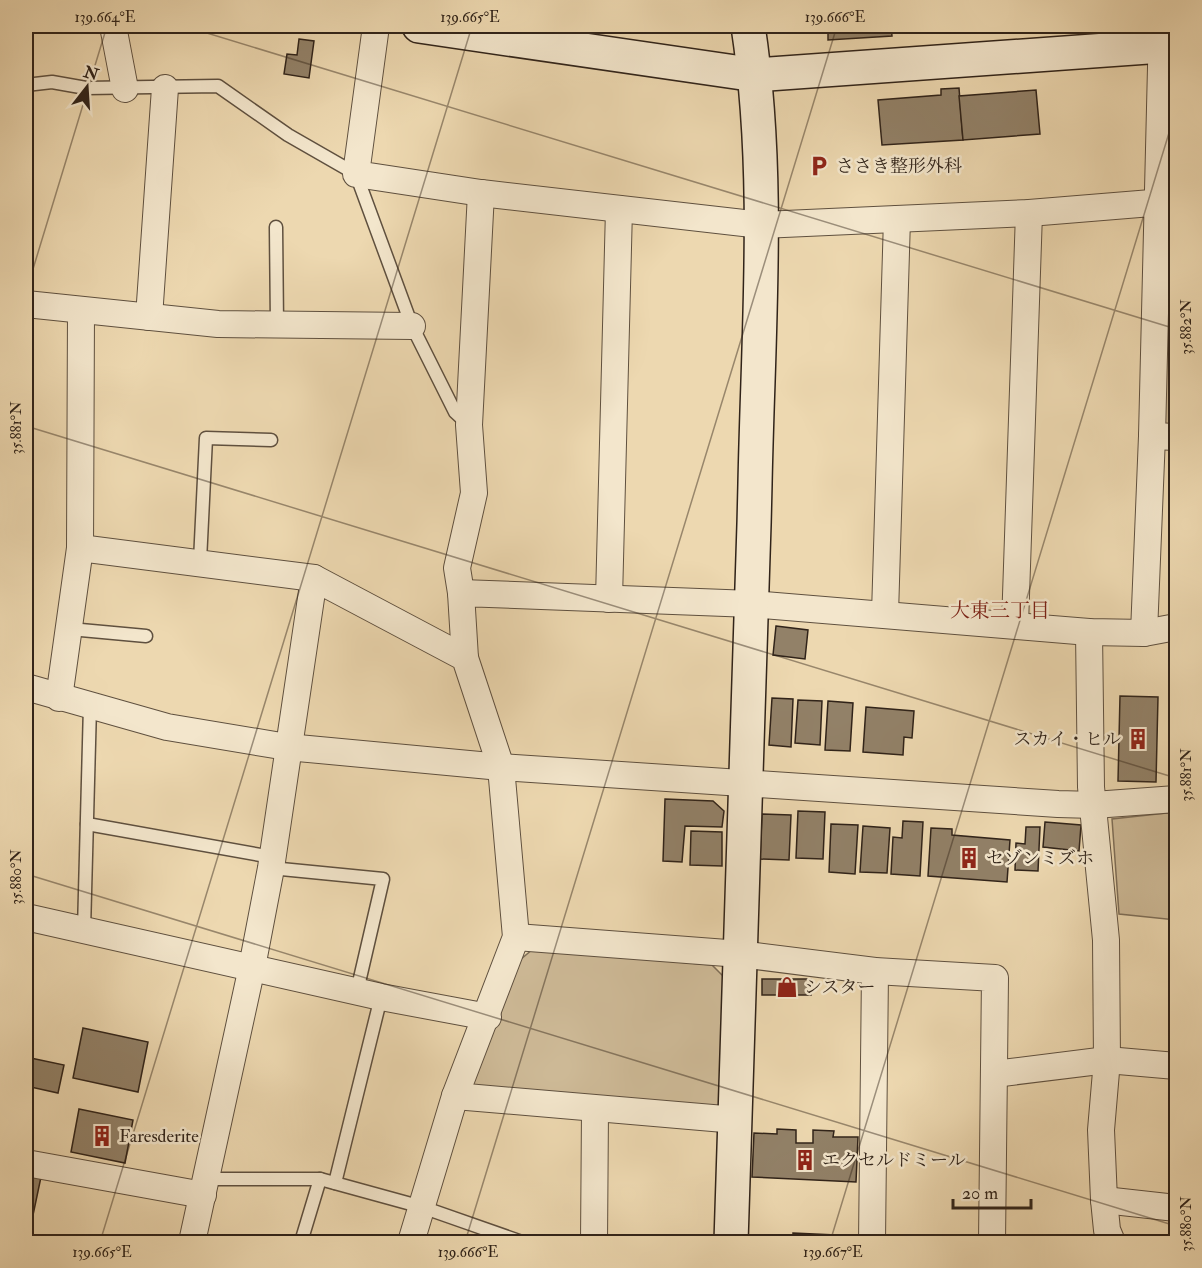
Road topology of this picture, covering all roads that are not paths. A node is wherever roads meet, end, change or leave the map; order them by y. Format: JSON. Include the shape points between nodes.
{"nodes":[{"id":1,"x":113,"y":26,"type":"edge"},
{"id":2,"x":376,"y":26,"type":"edge"},
{"id":3,"x":419,"y":26,"type":"edge"},
{"id":4,"x":748,"y":26,"type":"edge"},
{"id":5,"x":1167,"y":39,"type":"edge"},
{"id":6,"x":756,"y":75,"type":"junction"},
{"id":7,"x":26,"y":85,"type":"edge"},
{"id":8,"x":125,"y":88,"type":"junction"},
{"id":9,"x":165,"y":88,"type":"junction"},
{"id":10,"x":356,"y":174,"type":"junction"},
{"id":11,"x":481,"y":193,"type":"junction"},
{"id":12,"x":1167,"y":201,"type":"edge"},
{"id":13,"x":619,"y":209,"type":"junction"},
{"id":14,"x":1029,"y":213,"type":"junction"},
{"id":15,"x":897,"y":219,"type":"junction"},
{"id":16,"x":761,"y":225,"type":"junction"},
{"id":17,"x":276,"y":227,"type":"dead end"},
{"id":18,"x":26,"y":304,"type":"edge"},
{"id":19,"x":81,"y":311,"type":"junction"},
{"id":20,"x":149,"y":317,"type":"junction"},
{"id":21,"x":277,"y":325,"type":"junction"},
{"id":22,"x":412,"y":326,"type":"junction"},
{"id":23,"x":469,"y":425,"type":"junction"},
{"id":24,"x":1164,"y":437,"type":"edge"},
{"id":25,"x":271,"y":440,"type":"dead end"},
{"id":26,"x":80,"y":548,"type":"junction"},
{"id":27,"x":200,"y":561,"type":"junction"},
{"id":28,"x":314,"y":578,"type":"junction"},
{"id":29,"x":461,"y":593,"type":"junction"},
{"id":30,"x":609,"y":599,"type":"junction"},
{"id":31,"x":752,"y":604,"type":"junction"},
{"id":32,"x":885,"y":614,"type":"junction"},
{"id":33,"x":1015,"y":625,"type":"junction"},
{"id":34,"x":1176,"y":627,"type":"edge"},
{"id":35,"x":70,"y":629,"type":"junction"},
{"id":36,"x":1089,"y":632,"type":"junction"},
{"id":37,"x":1144,"y":633,"type":"junction"},
{"id":38,"x":146,"y":636,"type":"dead end"},
{"id":39,"x":465,"y":658,"type":"junction"},
{"id":40,"x":26,"y":687,"type":"edge"},
{"id":41,"x":59,"y":698,"type":"junction"},
{"id":42,"x":90,"y":706,"type":"junction"},
{"id":43,"x":287,"y":747,"type":"junction"},
{"id":44,"x":501,"y":767,"type":"junction"},
{"id":45,"x":748,"y":785,"type":"junction"},
{"id":46,"x":1176,"y":799,"type":"edge"},
{"id":47,"x":1094,"y":805,"type":"junction"},
{"id":48,"x":87,"y":824,"type":"junction"},
{"id":49,"x":272,"y":862,"type":"junction"},
{"id":50,"x":26,"y":917,"type":"edge"},
{"id":51,"x":84,"y":930,"type":"junction"},
{"id":52,"x":516,"y":937,"type":"junction"},
{"id":53,"x":740,"y":954,"type":"junction"},
{"id":54,"x":252,"y":967,"type":"junction"},
{"id":55,"x":875,"y":971,"type":"junction"},
{"id":56,"x":369,"y":994,"type":"junction"},
{"id":57,"x":488,"y":1017,"type":"junction"},
{"id":58,"x":1107,"y":1060,"type":"junction"},
{"id":59,"x":1176,"y":1066,"type":"edge"},
{"id":60,"x":994,"y":1074,"type":"junction"},
{"id":61,"x":455,"y":1096,"type":"junction"},
{"id":62,"x":595,"y":1110,"type":"junction"},
{"id":63,"x":736,"y":1120,"type":"junction"},
{"id":64,"x":26,"y":1163,"type":"edge"},
{"id":65,"x":320,"y":1179,"type":"junction"},
{"id":66,"x":335,"y":1182,"type":"junction"},
{"id":67,"x":204,"y":1187,"type":"junction"},
{"id":68,"x":1104,"y":1200,"type":"junction"},
{"id":69,"x":422,"y":1207,"type":"junction"},
{"id":70,"x":1176,"y":1208,"type":"edge"},
{"id":71,"x":192,"y":1242,"type":"edge"},
{"id":72,"x":301,"y":1242,"type":"edge"},
{"id":73,"x":411,"y":1242,"type":"edge"},
{"id":74,"x":522,"y":1242,"type":"edge"},
{"id":75,"x":594,"y":1242,"type":"edge"},
{"id":76,"x":731,"y":1242,"type":"edge"},
{"id":77,"x":872,"y":1242,"type":"edge"},
{"id":78,"x":992,"y":1242,"type":"edge"},
{"id":79,"x":1112,"y":1242,"type":"edge"}],
"edges":[{"from":1,"to":8,"type":"street"},
{"from":2,"to":10,"type":"street"},
{"from":3,"to":6,"type":"street"},
{"from":4,"to":6,"type":"street"},
{"from":5,"to":6,"type":"street"},
{"from":5,"to":12,"type":"street"},
{"from":6,"to":16,"type":"street"},
{"from":7,"to":8,"type":"lane","via":[[52,82],[86,88]]},
{"from":8,"to":9,"type":"lane"},
{"from":9,"to":10,"type":"lane","via":[[218,86],[288,135]]},
{"from":9,"to":20,"type":"street"},
{"from":10,"to":11,"type":"street"},
{"from":10,"to":22,"type":"lane"},
{"from":11,"to":13,"type":"street"},
{"from":11,"to":23,"type":"street"},
{"from":12,"to":14,"type":"street"},
{"from":12,"to":24,"type":"street"},
{"from":13,"to":16,"type":"street"},
{"from":13,"to":30,"type":"street"},
{"from":14,"to":15,"type":"street"},
{"from":14,"to":33,"type":"street"},
{"from":15,"to":16,"type":"street"},
{"from":15,"to":32,"type":"street"},
{"from":16,"to":31,"type":"street"},
{"from":17,"to":21,"type":"lane"},
{"from":18,"to":19,"type":"street"},
{"from":19,"to":20,"type":"street"},
{"from":19,"to":26,"type":"street"},
{"from":20,"to":21,"type":"street"},
{"from":21,"to":22,"type":"street"},
{"from":22,"to":23,"type":"lane","via":[[455,412]]},
{"from":23,"to":29,"type":"street","via":[[474,493],[457,568]]},
{"from":24,"to":37,"type":"street"},
{"from":25,"to":27,"type":"lane","via":[[206,438]]},
{"from":26,"to":27,"type":"street"},
{"from":26,"to":35,"type":"street"},
{"from":27,"to":28,"type":"street"},
{"from":28,"to":39,"type":"street"},
{"from":28,"to":43,"type":"street"},
{"from":29,"to":30,"type":"street"},
{"from":29,"to":39,"type":"street"},
{"from":30,"to":31,"type":"street"},
{"from":31,"to":32,"type":"street"},
{"from":31,"to":45,"type":"street"},
{"from":32,"to":33,"type":"street"},
{"from":33,"to":36,"type":"street"},
{"from":34,"to":37,"type":"street"},
{"from":35,"to":38,"type":"lane"},
{"from":35,"to":41,"type":"street"},
{"from":36,"to":37,"type":"street"},
{"from":36,"to":47,"type":"street"},
{"from":39,"to":44,"type":"street"},
{"from":40,"to":41,"type":"street"},
{"from":41,"to":42,"type":"street"},
{"from":42,"to":43,"type":"street","via":[[167,727]]},
{"from":42,"to":48,"type":"lane"},
{"from":43,"to":44,"type":"street"},
{"from":43,"to":49,"type":"street"},
{"from":44,"to":45,"type":"street"},
{"from":44,"to":52,"type":"street"},
{"from":45,"to":47,"type":"street"},
{"from":45,"to":53,"type":"street"},
{"from":46,"to":47,"type":"street"},
{"from":47,"to":58,"type":"street","via":[[1106,940]]},
{"from":48,"to":49,"type":"lane"},
{"from":48,"to":51,"type":"lane"},
{"from":49,"to":54,"type":"street"},
{"from":49,"to":56,"type":"lane","via":[[383,879]]},
{"from":50,"to":51,"type":"street"},
{"from":51,"to":54,"type":"street"},
{"from":52,"to":53,"type":"street"},
{"from":52,"to":57,"type":"street"},
{"from":53,"to":55,"type":"street"},
{"from":53,"to":63,"type":"street"},
{"from":54,"to":56,"type":"street"},
{"from":54,"to":67,"type":"street"},
{"from":55,"to":60,"type":"street","via":[[995,978]]},
{"from":55,"to":77,"type":"street"},
{"from":56,"to":57,"type":"street"},
{"from":56,"to":66,"type":"lane"},
{"from":57,"to":61,"type":"street"},
{"from":58,"to":59,"type":"street"},
{"from":58,"to":60,"type":"street"},
{"from":58,"to":68,"type":"street","via":[[1101,1130]]},
{"from":60,"to":78,"type":"street"},
{"from":61,"to":62,"type":"street"},
{"from":61,"to":69,"type":"street"},
{"from":62,"to":63,"type":"street"},
{"from":62,"to":75,"type":"street"},
{"from":63,"to":76,"type":"street"},
{"from":64,"to":67,"type":"street"},
{"from":65,"to":66,"type":"lane"},
{"from":65,"to":67,"type":"lane"},
{"from":65,"to":72,"type":"lane"},
{"from":66,"to":69,"type":"lane"},
{"from":67,"to":71,"type":"street"},
{"from":68,"to":70,"type":"street"},
{"from":68,"to":79,"type":"street"},
{"from":69,"to":73,"type":"street"},
{"from":69,"to":74,"type":"lane"}]}
